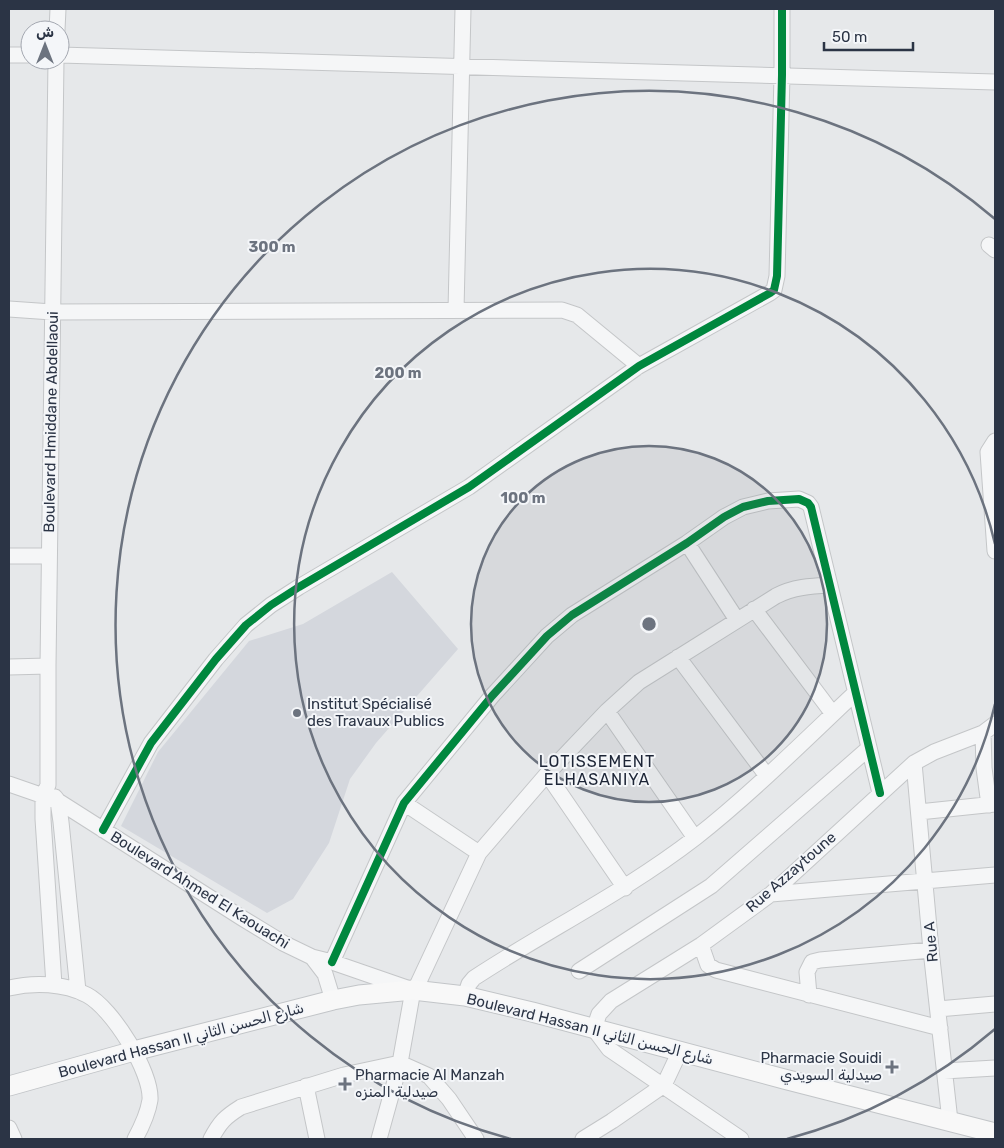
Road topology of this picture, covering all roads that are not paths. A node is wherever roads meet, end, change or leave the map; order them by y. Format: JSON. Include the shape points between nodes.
{"nodes":[{"id":1,"x":463,"y":9,"type":"edge"},
{"id":2,"x":782,"y":9,"type":"edge"},
{"id":3,"x":70,"y":56,"type":"edge"},
{"id":4,"x":462,"y":68,"type":"junction"},
{"id":5,"x":56,"y":70,"type":"edge"},
{"id":6,"x":782,"y":75,"type":"junction"},
{"id":7,"x":995,"y":82,"type":"edge"},
{"id":8,"x":9,"y":310,"type":"edge"},
{"id":9,"x":456,"y":310,"type":"junction"},
{"id":10,"x":52,"y":312,"type":"junction"},
{"id":11,"x":639,"y":366,"type":"junction"},
{"id":12,"x":995,"y":441,"type":"edge"},
{"id":13,"x":687,"y":543,"type":"junction"},
{"id":14,"x":995,"y":551,"type":"edge"},
{"id":15,"x":9,"y":556,"type":"edge"},
{"id":16,"x":49,"y":556,"type":"junction"},
{"id":17,"x":830,"y":585,"type":"junction"},
{"id":18,"x":754,"y":609,"type":"junction"},
{"id":19,"x":736,"y":620,"type":"junction"},
{"id":20,"x":678,"y":657,"type":"junction"},
{"id":21,"x":48,"y":666,"type":"junction"},
{"id":22,"x":9,"y":667,"type":"edge"},
{"id":23,"x":855,"y":693,"type":"junction"},
{"id":24,"x":607,"y":711,"type":"junction"},
{"id":25,"x":832,"y":714,"type":"junction"},
{"id":26,"x":995,"y":724,"type":"edge"},
{"id":27,"x":982,"y":733,"type":"junction"},
{"id":28,"x":869,"y":748,"type":"junction"},
{"id":29,"x":914,"y":763,"type":"junction"},
{"id":30,"x":990,"y":767,"type":"edge"},
{"id":31,"x":547,"y":774,"type":"junction"},
{"id":32,"x":767,"y":776,"type":"junction"},
{"id":33,"x":9,"y":784,"type":"edge"},
{"id":34,"x":45,"y":791,"type":"junction"},
{"id":35,"x":880,"y":793,"type":"junction"},
{"id":36,"x":58,"y":801,"type":"junction"},
{"id":37,"x":404,"y":803,"type":"junction"},
{"id":38,"x":992,"y":805,"type":"edge"},
{"id":39,"x":919,"y":812,"type":"junction"},
{"id":40,"x":103,"y":830,"type":"junction"},
{"id":41,"x":695,"y":838,"type":"junction"},
{"id":42,"x":479,"y":853,"type":"junction"},
{"id":43,"x":995,"y":875,"type":"edge"},
{"id":44,"x":926,"y":881,"type":"junction"},
{"id":45,"x":625,"y":888,"type":"junction"},
{"id":46,"x":771,"y":894,"type":"junction"},
{"id":47,"x":701,"y":945,"type":"junction"},
{"id":48,"x":931,"y":950,"type":"junction"},
{"id":49,"x":312,"y":957,"type":"junction"},
{"id":50,"x":332,"y":962,"type":"junction"},
{"id":51,"x":579,"y":971,"type":"dead end"},
{"id":52,"x":54,"y":985,"type":"junction"},
{"id":53,"x":9,"y":988,"type":"edge"},
{"id":54,"x":414,"y":990,"type":"junction"},
{"id":55,"x":78,"y":991,"type":"junction"},
{"id":56,"x":809,"y":995,"type":"junction"},
{"id":57,"x":465,"y":996,"type":"junction"},
{"id":58,"x":333,"y":1000,"type":"junction"},
{"id":59,"x":995,"y":1004,"type":"edge"},
{"id":60,"x":938,"y":1009,"type":"junction"},
{"id":61,"x":940,"y":1028,"type":"junction"},
{"id":62,"x":594,"y":1029,"type":"junction"},
{"id":63,"x":134,"y":1051,"type":"junction"},
{"id":64,"x":680,"y":1051,"type":"junction"},
{"id":65,"x":400,"y":1062,"type":"junction"},
{"id":66,"x":995,"y":1068,"type":"edge"},
{"id":67,"x":944,"y":1071,"type":"junction"},
{"id":68,"x":664,"y":1085,"type":"junction"},
{"id":69,"x":9,"y":1086,"type":"edge"},
{"id":70,"x":306,"y":1086,"type":"junction"},
{"id":71,"x":950,"y":1121,"type":"junction"},
{"id":72,"x":9,"y":1128,"type":"edge"},
{"id":73,"x":995,"y":1133,"type":"edge"},
{"id":74,"x":729,"y":1137,"type":"edge"},
{"id":75,"x":473,"y":1138,"type":"edge"},
{"id":76,"x":14,"y":1139,"type":"edge"},
{"id":77,"x":135,"y":1139,"type":"edge"},
{"id":78,"x":211,"y":1139,"type":"edge"},
{"id":79,"x":318,"y":1139,"type":"edge"},
{"id":80,"x":379,"y":1139,"type":"edge"},
{"id":81,"x":582,"y":1139,"type":"edge"}],
"edges":[{"from":1,"to":4,"type":"street"},
{"from":2,"to":6,"type":"street"},
{"from":3,"to":4,"type":"street"},
{"from":4,"to":6,"type":"street"},
{"from":4,"to":9,"type":"street"},
{"from":5,"to":10,"type":"street","name":"Boulevard Hmiddane Abdellaoui"},
{"from":6,"to":7,"type":"street"},
{"from":6,"to":11,"type":"street","via":[[774,290]]},
{"from":8,"to":10,"type":"street"},
{"from":9,"to":10,"type":"street"},
{"from":9,"to":11,"type":"street","via":[[569,311]]},
{"from":10,"to":16,"type":"street","name":"Boulevard Hmiddane Abdellaoui"},
{"from":11,"to":40,"type":"street","via":[[469,487],[299,587],[246,625],[151,744]]},
{"from":12,"to":14,"type":"street","via":[[988,452]]},
{"from":13,"to":17,"type":"street","via":[[743,507],[775,500],[799,500],[811,507]]},
{"from":13,"to":19,"type":"street"},
{"from":13,"to":37,"type":"street","via":[[572,615],[547,636],[492,696]]},
{"from":15,"to":16,"type":"street"},
{"from":16,"to":21,"type":"street","name":"Boulevard Hmiddane Abdellaoui"},
{"from":17,"to":18,"type":"street","via":[[787,590]]},
{"from":17,"to":23,"type":"street"},
{"from":18,"to":19,"type":"street"},
{"from":18,"to":25,"type":"street"},
{"from":19,"to":20,"type":"street"},
{"from":20,"to":24,"type":"street","via":[[639,682]]},
{"from":20,"to":32,"type":"street"},
{"from":21,"to":22,"type":"street"},
{"from":21,"to":34,"type":"street","name":"Boulevard Hmiddane Abdellaoui"},
{"from":23,"to":25,"type":"street"},
{"from":23,"to":28,"type":"street"},
{"from":24,"to":31,"type":"street"},
{"from":24,"to":41,"type":"street"},
{"from":25,"to":32,"type":"street"},
{"from":26,"to":27,"type":"street","name":"Rue Azzaytoune"},
{"from":27,"to":29,"type":"street","name":"Rue Azzaytoune"},
{"from":27,"to":30,"type":"street"},
{"from":28,"to":35,"type":"street"},
{"from":28,"to":51,"type":"street","via":[[712,886]]},
{"from":29,"to":35,"type":"street","name":"Rue Azzaytoune"},
{"from":29,"to":39,"type":"street","name":"Rue A"},
{"from":30,"to":38,"type":"street"},
{"from":31,"to":42,"type":"street"},
{"from":31,"to":45,"type":"street"},
{"from":32,"to":41,"type":"street"},
{"from":33,"to":34,"type":"street"},
{"from":34,"to":36,"type":"street"},
{"from":34,"to":52,"type":"street","name":"Boulevard Hmiddane Abdellaoui","via":[[43,819]]},
{"from":35,"to":46,"type":"street","name":"Rue Azzaytoune"},
{"from":36,"to":40,"type":"street","name":"Boulevard Ahmed El Kaouachi"},
{"from":36,"to":55,"type":"street"},
{"from":37,"to":42,"type":"street"},
{"from":37,"to":50,"type":"street"},
{"from":38,"to":39,"type":"street"},
{"from":39,"to":44,"type":"street","name":"Rue A"},
{"from":40,"to":49,"type":"street","name":"Boulevard Ahmed El Kaouachi","via":[[283,943]]},
{"from":41,"to":45,"type":"street"},
{"from":42,"to":54,"type":"street"},
{"from":43,"to":44,"type":"street"},
{"from":44,"to":46,"type":"street"},
{"from":44,"to":48,"type":"street","name":"Rue A"},
{"from":45,"to":57,"type":"street","via":[[474,978]]},
{"from":46,"to":47,"type":"street","name":"Rue Azzaytoune"},
{"from":47,"to":56,"type":"street","via":[[708,965],[716,970]]},
{"from":47,"to":62,"type":"street","name":"Rue Azzaytoune","via":[[611,1002],[599,1014]]},
{"from":48,"to":56,"type":"street","via":[[812,962],[807,972]]},
{"from":48,"to":60,"type":"street","name":"Rue A"},
{"from":49,"to":50,"type":"street","name":"Boulevard Ahmed El Kaouachi"},
{"from":49,"to":58,"type":"street","name":"Boulevard Ahmed El Kaouachi","via":[[325,974]]},
{"from":50,"to":54,"type":"street","name":"Boulevard Ahmed El Kaouachi"},
{"from":52,"to":53,"type":"street"},
{"from":52,"to":55,"type":"street"},
{"from":54,"to":57,"type":"main road","name":"Boulevard Hassan II شارع الحسن الثاني"},
{"from":54,"to":58,"type":"main road","name":"Boulevard Hassan II شارع الحسن الثاني"},
{"from":54,"to":65,"type":"street"},
{"from":55,"to":63,"type":"street","via":[[106,1010]]},
{"from":56,"to":61,"type":"street"},
{"from":57,"to":62,"type":"main road","name":"Boulevard Hassan II شارع الحسن الثاني"},
{"from":58,"to":63,"type":"main road","name":"Boulevard Hassan II شارع الحسن الثاني"},
{"from":59,"to":60,"type":"street"},
{"from":60,"to":61,"type":"street","name":"Rue A"},
{"from":61,"to":67,"type":"street","name":"Rue A"},
{"from":62,"to":64,"type":"main road","name":"Boulevard Hassan II شارع الحسن الثاني"},
{"from":62,"to":68,"type":"street","via":[[609,1049]]},
{"from":63,"to":69,"type":"main road","name":"Boulevard Hassan II شارع الحسن الثاني"},
{"from":63,"to":77,"type":"street","via":[[143,1069],[150,1100]]},
{"from":64,"to":68,"type":"street"},
{"from":64,"to":71,"type":"main road","name":"Boulevard Hassan II شارع الحسن الثاني"},
{"from":65,"to":70,"type":"street"},
{"from":65,"to":75,"type":"street","via":[[429,1076],[449,1099]]},
{"from":65,"to":80,"type":"street"},
{"from":66,"to":67,"type":"street"},
{"from":67,"to":71,"type":"street","name":"Rue A"},
{"from":68,"to":74,"type":"street"},
{"from":68,"to":81,"type":"street"},
{"from":70,"to":78,"type":"street","via":[[241,1107],[219,1123]]},
{"from":70,"to":79,"type":"street"},
{"from":71,"to":73,"type":"main road","name":"Boulevard Hassan II شارع الحسن الثاني"},
{"from":72,"to":76,"type":"street"}]}
